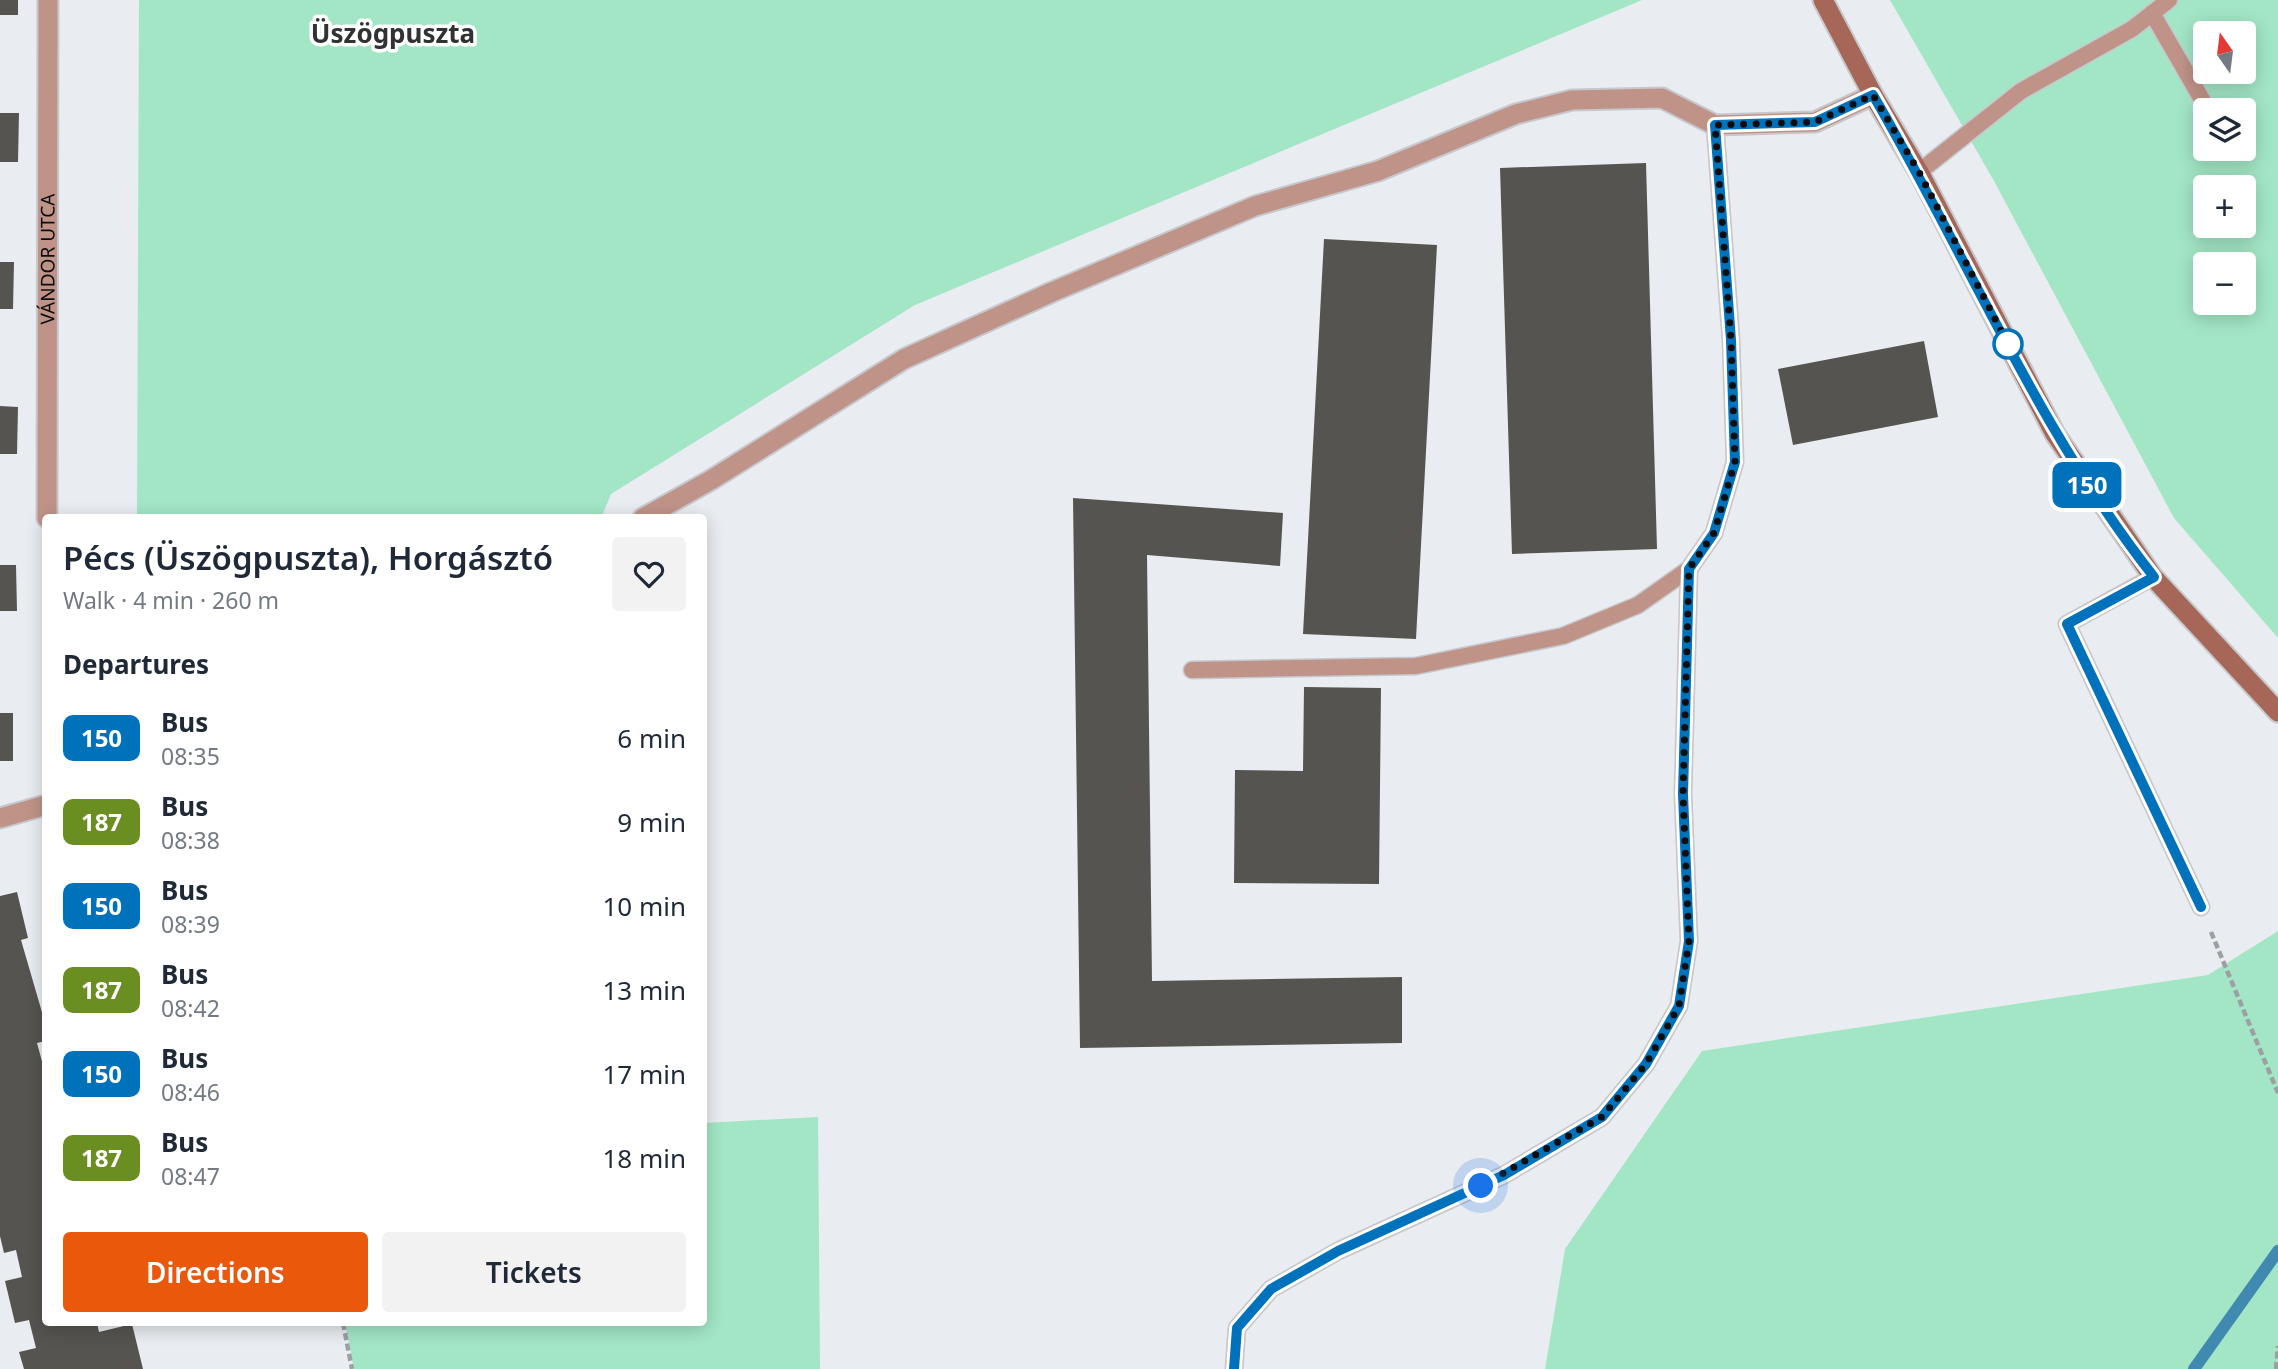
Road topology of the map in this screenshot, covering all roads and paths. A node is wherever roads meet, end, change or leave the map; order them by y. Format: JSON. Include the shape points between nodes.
{"nodes":[{"id":1,"x":48,"y":0,"type":"edge"},
{"id":2,"x":1823,"y":0,"type":"edge"},
{"id":3,"x":2169,"y":0,"type":"edge"},
{"id":4,"x":2152,"y":13,"type":"junction"},
{"id":5,"x":1873,"y":95,"type":"junction"},
{"id":6,"x":2201,"y":98,"type":"edge"},
{"id":7,"x":1715,"y":125,"type":"junction"},
{"id":8,"x":1919,"y":172,"type":"junction"},
{"id":9,"x":47,"y":514,"type":"edge"},
{"id":10,"x":650,"y":514,"type":"edge"},
{"id":11,"x":1689,"y":569,"type":"junction"},
{"id":12,"x":2154,"y":577,"type":"junction"},
{"id":13,"x":1192,"y":670,"type":"dead end"},
{"id":14,"x":2278,"y":712,"type":"edge"},
{"id":15,"x":42,"y":806,"type":"edge"},
{"id":16,"x":0,"y":818,"type":"edge"},
{"id":17,"x":2201,"y":907,"type":"joint"},
{"id":18,"x":2278,"y":1093,"type":"edge"},
{"id":19,"x":344,"y":1326,"type":"edge"},
{"id":20,"x":2278,"y":1346,"type":"edge"},
{"id":21,"x":352,"y":1369,"type":"edge"},
{"id":22,"x":1234,"y":1369,"type":"edge"},
{"id":23,"x":2276,"y":1369,"type":"edge"}],
"edges":[{"from":1,"to":9,"type":"street","name":"VÁNDOR UTCA"},
{"from":2,"to":5,"type":"main road"},
{"from":3,"to":4,"type":"lane"},
{"from":4,"to":6,"type":"lane"},
{"from":4,"to":8,"type":"lane","via":[[2021,92]]},
{"from":5,"to":7,"type":"street","via":[[1815,122]]},
{"from":5,"to":8,"type":"main road"},
{"from":7,"to":10,"type":"street","via":[[1662,98],[1572,100],[1516,114],[1378,171],[1255,206],[904,359]]},
{"from":7,"to":11,"type":"lane","via":[[1735,462],[1714,533]]},
{"from":8,"to":12,"type":"main road","via":[[2054,434]]},
{"from":11,"to":13,"type":"lane","via":[[1638,605],[1563,636],[1416,666]]},
{"from":11,"to":22,"type":"lane","via":[[1683,794],[1689,941],[1679,1006],[1646,1064],[1602,1117],[1504,1175],[1338,1251],[1271,1289],[1237,1328]]},
{"from":12,"to":14,"type":"main road"},
{"from":12,"to":17,"type":"lane","via":[[2067,624]]},
{"from":15,"to":16,"type":"street"},
{"from":17,"to":18,"type":"path"},
{"from":19,"to":21,"type":"path"},
{"from":20,"to":23,"type":"path"}]}
